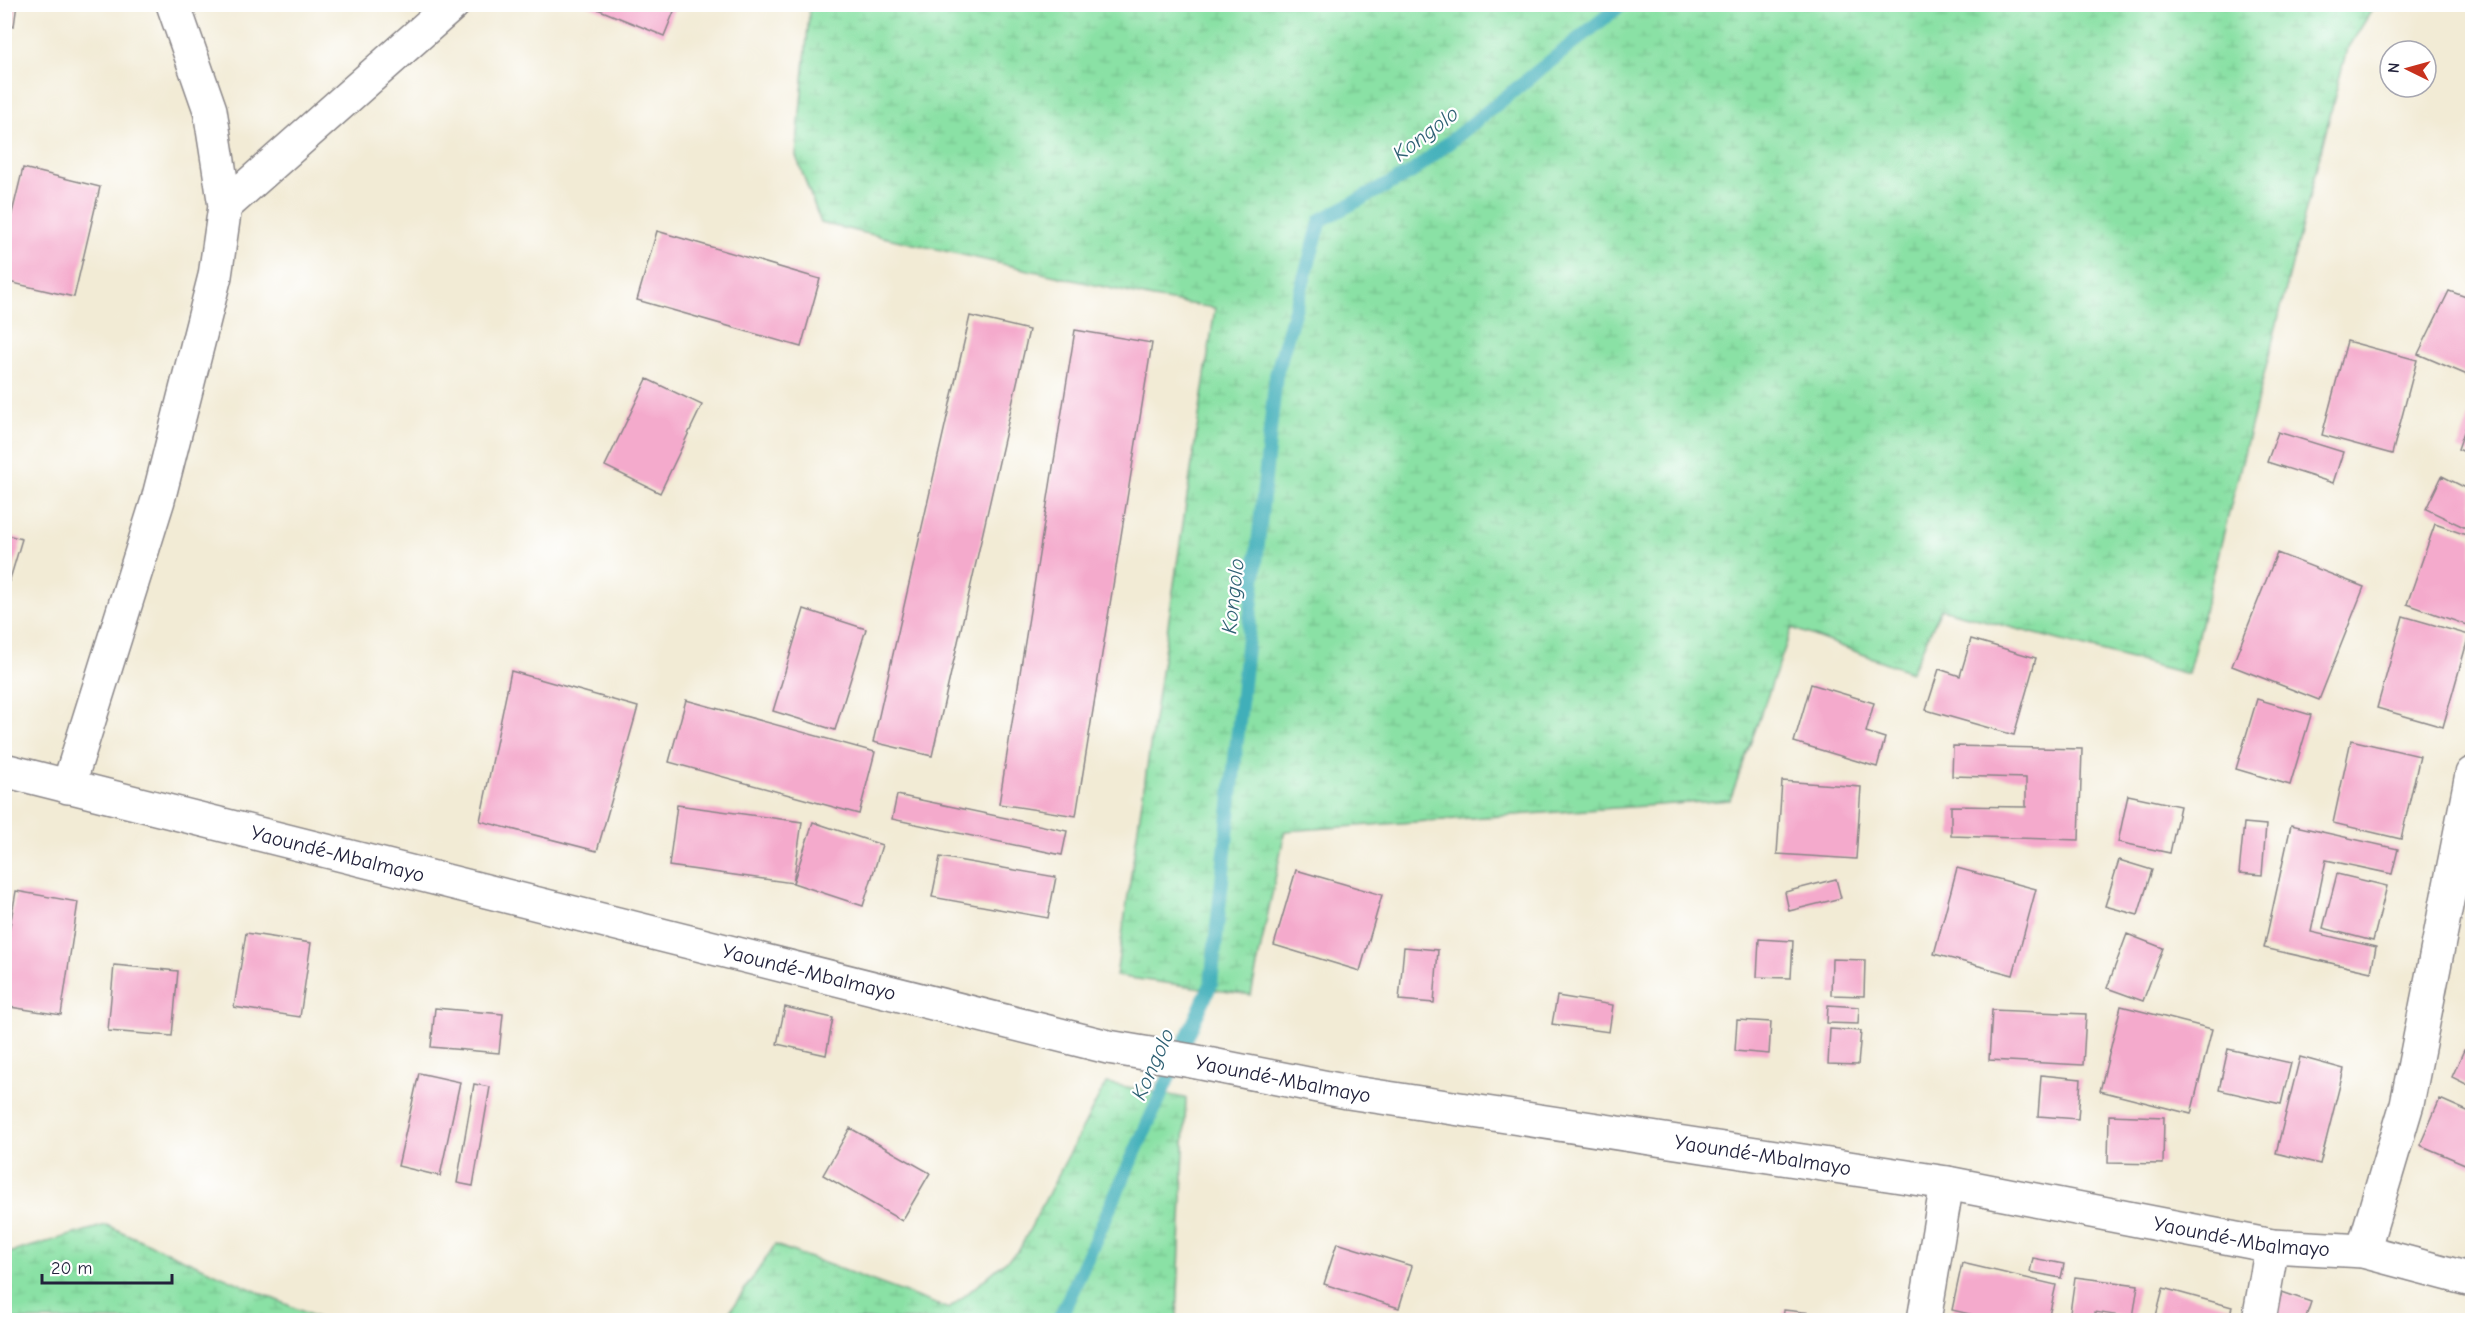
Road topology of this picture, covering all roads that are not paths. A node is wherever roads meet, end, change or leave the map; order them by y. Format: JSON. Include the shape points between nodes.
{"nodes":[{"id":1,"x":173,"y":4,"type":"edge"},
{"id":2,"x":453,"y":4,"type":"edge"},
{"id":3,"x":225,"y":206,"type":"junction"},
{"id":4,"x":4,"y":770,"type":"edge"},
{"id":5,"x":2472,"y":774,"type":"edge"},
{"id":6,"x":68,"y":787,"type":"junction"},
{"id":7,"x":2464,"y":847,"type":"edge"},
{"id":8,"x":1947,"y":1183,"type":"junction"},
{"id":9,"x":2272,"y":1246,"type":"junction"},
{"id":10,"x":2363,"y":1251,"type":"junction"},
{"id":11,"x":2472,"y":1280,"type":"edge"},
{"id":12,"x":1923,"y":1320,"type":"edge"},
{"id":13,"x":2259,"y":1320,"type":"edge"}],
"edges":[{"from":1,"to":3,"type":"main road","via":[[210,110]]},
{"from":2,"to":3,"type":"main road"},
{"from":3,"to":6,"type":"main road","via":[[215,276],[158,500]]},
{"from":4,"to":6,"type":"main road","name":"Yaoundé-Mbalmayo"},
{"from":5,"to":7,"type":"main road"},
{"from":6,"to":8,"type":"main road","name":"Yaoundé-Mbalmayo","via":[[1108,1047],[1348,1092]]},
{"from":7,"to":10,"type":"main road","via":[[2408,1104]]},
{"from":8,"to":9,"type":"main road","name":"Yaoundé-Mbalmayo"},
{"from":8,"to":12,"type":"main road"},
{"from":9,"to":10,"type":"main road","name":"Yaoundé-Mbalmayo"},
{"from":9,"to":13,"type":"main road"},
{"from":10,"to":11,"type":"main road","name":"Yaoundé-Mbalmayo"}]}
